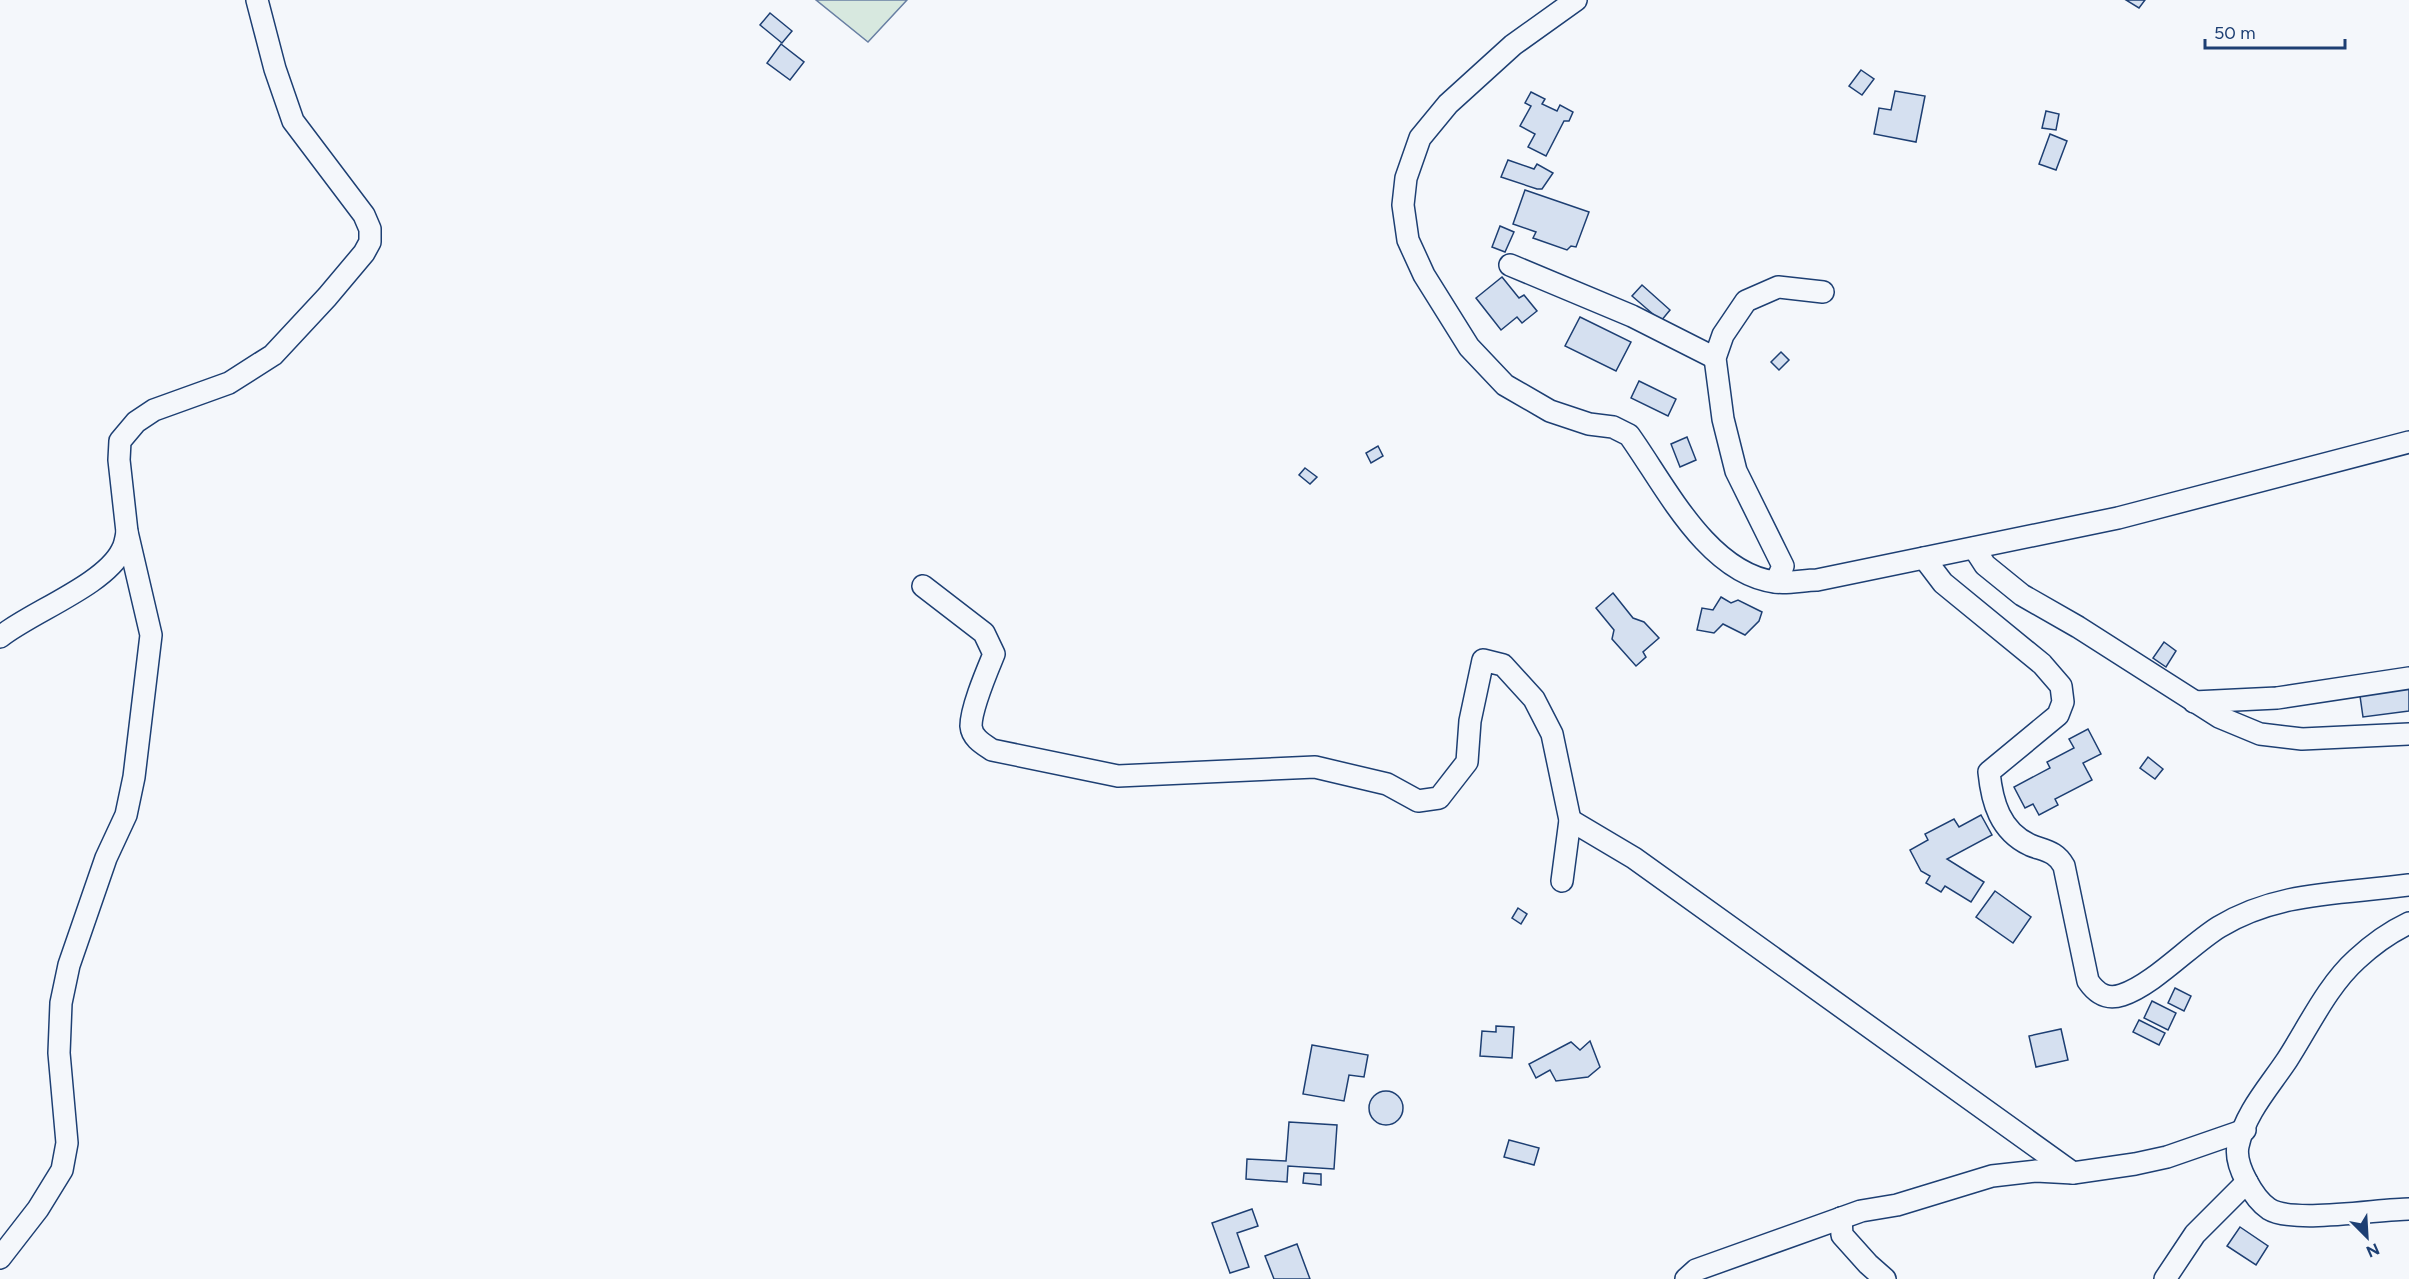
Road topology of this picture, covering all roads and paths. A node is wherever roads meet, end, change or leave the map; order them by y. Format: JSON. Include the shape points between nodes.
{"nodes":[{"id":1,"x":257,"y":0,"type":"edge"},
{"id":2,"x":1576,"y":0,"type":"edge"},
{"id":3,"x":1510,"y":265,"type":"dead end"},
{"id":4,"x":1823,"y":292,"type":"dead end"},
{"id":5,"x":1715,"y":358,"type":"junction"},
{"id":6,"x":2409,"y":442,"type":"edge"},
{"id":7,"x":127,"y":532,"type":"junction"},
{"id":8,"x":1974,"y":548,"type":"junction"},
{"id":9,"x":1924,"y":558,"type":"junction"},
{"id":10,"x":1776,"y":582,"type":"junction"},
{"id":11,"x":923,"y":586,"type":"dead end"},
{"id":12,"x":0,"y":637,"type":"edge"},
{"id":13,"x":2409,"y":678,"type":"edge"},
{"id":14,"x":2194,"y":702,"type":"junction"},
{"id":15,"x":2409,"y":734,"type":"edge"},
{"id":16,"x":1570,"y":820,"type":"junction"},
{"id":17,"x":1562,"y":881,"type":"dead end"},
{"id":18,"x":2409,"y":885,"type":"edge"},
{"id":19,"x":2409,"y":923,"type":"edge"},
{"id":20,"x":2245,"y":1130,"type":"junction"},
{"id":21,"x":2073,"y":1173,"type":"junction"},
{"id":22,"x":2247,"y":1182,"type":"junction"},
{"id":23,"x":2409,"y":1209,"type":"edge"},
{"id":24,"x":1841,"y":1218,"type":"junction"},
{"id":25,"x":0,"y":1258,"type":"edge"},
{"id":26,"x":1686,"y":1279,"type":"edge"},
{"id":27,"x":1885,"y":1279,"type":"edge"},
{"id":28,"x":2165,"y":1279,"type":"edge"}],
"edges":[{"from":1,"to":7,"type":"street","via":[[294,121],[364,215],[370,242],[273,356],[229,383],[154,410],[136,422],[120,441]]},
{"from":2,"to":10,"type":"street","via":[[1513,45],[1448,104],[1420,138],[1405,187],[1403,205],[1408,240],[1424,275],[1469,347],[1505,385],[1550,411],[1613,427],[1629,435],[1692,526],[1713,548],[1742,572]]},
{"from":3,"to":5,"type":"street","via":[[1632,316]]},
{"from":4,"to":5,"type":"street","via":[[1778,287],[1746,301],[1723,335]]},
{"from":5,"to":10,"type":"street","via":[[1723,419],[1736,471],[1783,567]]},
{"from":6,"to":8,"type":"street","via":[[2118,518]]},
{"from":7,"to":12,"type":"street","via":[[122,551],[94,579]]},
{"from":7,"to":25,"type":"street","via":[[152,634],[134,777],[126,815],[106,858],[69,965],[61,1003],[59,1053],[67,1143],[62,1170]]},
{"from":8,"to":9,"type":"street"},
{"from":8,"to":14,"type":"street","via":[[1985,565],[2022,596]]},
{"from":9,"to":10,"type":"street","via":[[1817,580]]},
{"from":9,"to":18,"type":"street","via":[[1943,583],[2042,664],[2061,686],[2063,702],[2058,715],[1989,772],[1991,792],[2012,835],[2056,854],[2064,866],[2088,981],[2095,991],[2107,997],[2122,995],[2143,984],[2219,927],[2256,908],[2294,897]]},
{"from":11,"to":16,"type":"street","via":[[984,633],[994,654],[971,726],[977,739],[992,750],[1118,776],[1315,767],[1387,784],[1418,801],[1439,798],[1467,762],[1470,721],[1483,660],[1503,665],[1534,699],[1552,734]]},
{"from":13,"to":14,"type":"street","via":[[2277,698]]},
{"from":14,"to":15,"type":"street","via":[[2260,734],[2302,739]]},
{"from":16,"to":17,"type":"street"},
{"from":16,"to":21,"type":"street","via":[[1634,858]]},
{"from":19,"to":20,"type":"street","via":[[2356,960],[2327,994],[2252,1109]]},
{"from":20,"to":21,"type":"street","via":[[2167,1157]]},
{"from":20,"to":22,"type":"street","via":[[2238,1148]]},
{"from":21,"to":24,"type":"street","via":[[2036,1171],[1992,1176]]},
{"from":22,"to":23,"type":"street","via":[[2255,1197],[2271,1210],[2348,1214]]},
{"from":22,"to":28,"type":"street","via":[[2195,1234]]},
{"from":24,"to":26,"type":"street","via":[[1696,1270]]},
{"from":24,"to":27,"type":"street","via":[[1842,1235]]}]}
